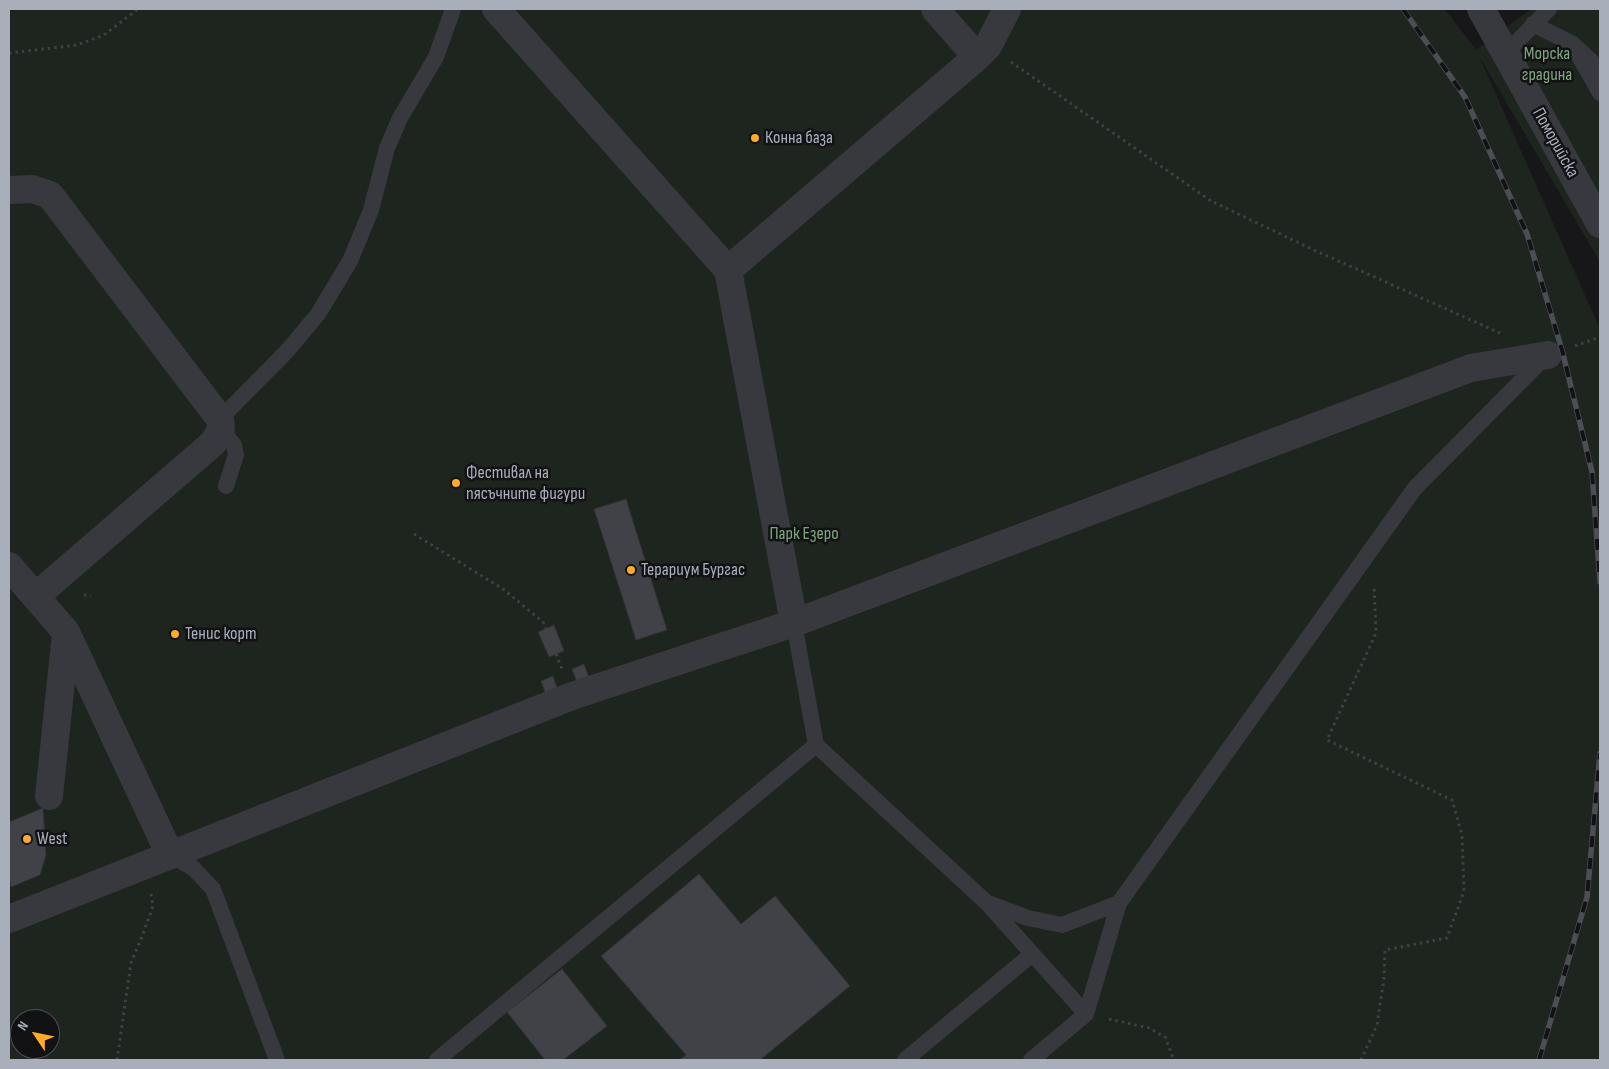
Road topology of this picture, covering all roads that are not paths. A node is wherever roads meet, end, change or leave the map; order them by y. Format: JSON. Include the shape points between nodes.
{"nodes":[{"id":1,"x":453,"y":9,"type":"edge"},
{"id":2,"x":496,"y":9,"type":"edge"},
{"id":3,"x":935,"y":9,"type":"edge"},
{"id":4,"x":1007,"y":9,"type":"edge"},
{"id":5,"x":1480,"y":9,"type":"edge"},
{"id":6,"x":1549,"y":9,"type":"edge"},
{"id":7,"x":1533,"y":24,"type":"junction"},
{"id":8,"x":1572,"y":44,"type":"junction"},
{"id":9,"x":983,"y":52,"type":"junction"},
{"id":10,"x":1505,"y":54,"type":"junction"},
{"id":11,"x":1600,"y":69,"type":"edge"},
{"id":12,"x":1600,"y":93,"type":"edge"},
{"id":13,"x":9,"y":190,"type":"edge"},
{"id":14,"x":1600,"y":224,"type":"edge"},
{"id":15,"x":728,"y":270,"type":"junction"},
{"id":16,"x":1548,"y":355,"type":"joint"},
{"id":17,"x":220,"y":424,"type":"junction"},
{"id":18,"x":226,"y":486,"type":"dead end"},
{"id":19,"x":9,"y":566,"type":"edge"},
{"id":20,"x":36,"y":596,"type":"junction"},
{"id":21,"x":794,"y":623,"type":"junction"},
{"id":22,"x":66,"y":632,"type":"junction"},
{"id":23,"x":816,"y":745,"type":"junction"},
{"id":24,"x":49,"y":796,"type":"dead end"},
{"id":25,"x":159,"y":860,"type":"junction"},
{"id":26,"x":986,"y":902,"type":"junction"},
{"id":27,"x":1119,"y":903,"type":"junction"},
{"id":28,"x":9,"y":919,"type":"edge"},
{"id":29,"x":1031,"y":955,"type":"junction"},
{"id":30,"x":1086,"y":1014,"type":"junction"},
{"id":31,"x":277,"y":1060,"type":"edge"},
{"id":32,"x":437,"y":1060,"type":"edge"},
{"id":33,"x":905,"y":1060,"type":"edge"},
{"id":34,"x":1031,"y":1060,"type":"edge"}],
"edges":[{"from":1,"to":17,"type":"lane","via":[[436,57],[400,118],[387,148],[371,210],[350,261],[318,314]]},
{"from":2,"to":15,"type":"street"},
{"from":3,"to":9,"type":"street"},
{"from":4,"to":9,"type":"street"},
{"from":5,"to":10,"type":"street","name":"Поморийска"},
{"from":6,"to":7,"type":"lane"},
{"from":7,"to":8,"type":"lane"},
{"from":7,"to":10,"type":"lane"},
{"from":8,"to":11,"type":"lane"},
{"from":8,"to":12,"type":"lane"},
{"from":9,"to":15,"type":"street"},
{"from":10,"to":14,"type":"street","name":"Поморийска"},
{"from":13,"to":17,"type":"street","via":[[32,189],[50,195]]},
{"from":15,"to":21,"type":"street"},
{"from":16,"to":21,"type":"street","via":[[1471,368]]},
{"from":16,"to":27,"type":"lane","via":[[1415,488]]},
{"from":17,"to":18,"type":"lane","via":[[236,455]]},
{"from":17,"to":20,"type":"street","via":[[213,442]]},
{"from":19,"to":20,"type":"street"},
{"from":20,"to":22,"type":"street"},
{"from":21,"to":23,"type":"lane"},
{"from":21,"to":25,"type":"street","via":[[572,696]]},
{"from":22,"to":24,"type":"street"},
{"from":22,"to":25,"type":"street"},
{"from":23,"to":26,"type":"lane"},
{"from":23,"to":32,"type":"lane"},
{"from":25,"to":28,"type":"street"},
{"from":25,"to":31,"type":"lane","via":[[193,868],[213,889]]},
{"from":26,"to":27,"type":"lane","via":[[1028,918],[1062,925]]},
{"from":26,"to":29,"type":"lane"},
{"from":27,"to":30,"type":"lane"},
{"from":29,"to":30,"type":"lane"},
{"from":29,"to":33,"type":"lane"},
{"from":30,"to":34,"type":"lane"}]}
